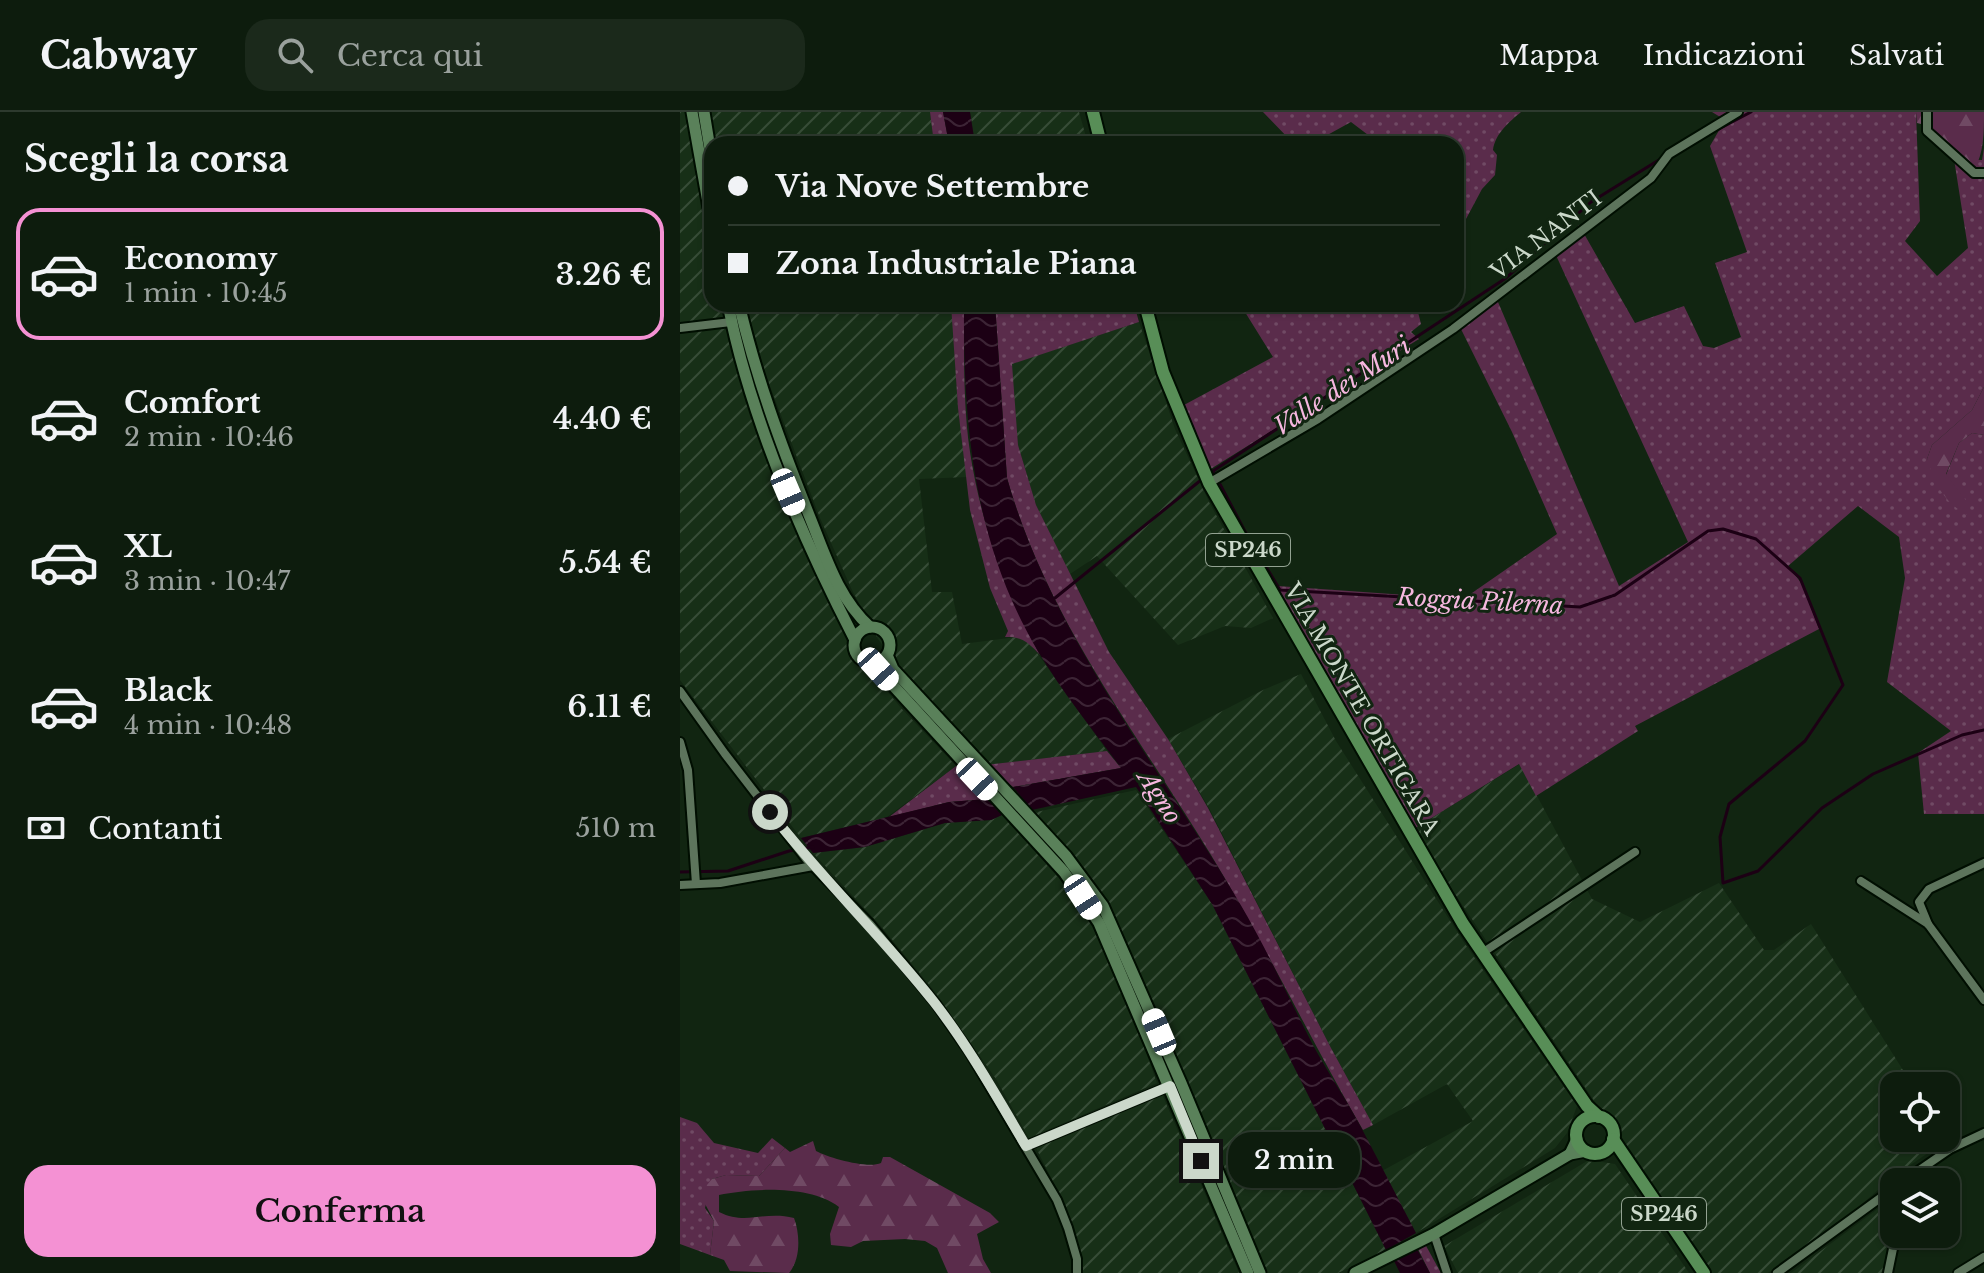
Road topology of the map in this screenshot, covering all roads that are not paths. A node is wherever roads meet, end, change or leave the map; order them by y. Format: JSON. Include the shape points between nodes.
{"nodes":[{"id":1,"x":692,"y":112,"type":"edge"},
{"id":2,"x":704,"y":112,"type":"edge"},
{"id":3,"x":1093,"y":112,"type":"edge"},
{"id":4,"x":1738,"y":112,"type":"edge"},
{"id":5,"x":1927,"y":112,"type":"edge"},
{"id":6,"x":708,"y":136,"type":"edge"},
{"id":7,"x":1099,"y":136,"type":"edge"},
{"id":8,"x":1984,"y":173,"type":"edge"},
{"id":9,"x":704,"y":180,"type":"edge"},
{"id":10,"x":729,"y":312,"type":"edge"},
{"id":11,"x":741,"y":312,"type":"edge"},
{"id":12,"x":1147,"y":312,"type":"edge"},
{"id":13,"x":731,"y":322,"type":"junction"},
{"id":14,"x":680,"y":328,"type":"edge"},
{"id":15,"x":1209,"y":483,"type":"junction"},
{"id":16,"x":870,"y":627,"type":"junction"},
{"id":17,"x":855,"y":640,"type":"junction"},
{"id":18,"x":887,"y":655,"type":"junction"},
{"id":19,"x":869,"y":663,"type":"junction"},
{"id":20,"x":680,"y":691,"type":"edge"},
{"id":21,"x":680,"y":742,"type":"edge"},
{"id":22,"x":691,"y":806,"type":"junction"},
{"id":23,"x":680,"y":807,"type":"edge"},
{"id":24,"x":1635,"y":852,"type":"dead end"},
{"id":25,"x":810,"y":863,"type":"junction"},
{"id":26,"x":1983,"y":865,"type":"edge"},
{"id":27,"x":1861,"y":881,"type":"dead end"},
{"id":28,"x":696,"y":884,"type":"junction"},
{"id":29,"x":680,"y":885,"type":"edge"},
{"id":30,"x":1928,"y":924,"type":"junction"},
{"id":31,"x":1482,"y":953,"type":"junction"},
{"id":32,"x":1984,"y":1000,"type":"edge"},
{"id":33,"x":1170,"y":1086,"type":"junction"},
{"id":34,"x":1587,"y":1106,"type":"junction"},
{"id":35,"x":1599,"y":1117,"type":"junction"},
{"id":36,"x":1582,"y":1121,"type":"junction"},
{"id":37,"x":1984,"y":1133,"type":"edge"},
{"id":38,"x":1577,"y":1139,"type":"junction"},
{"id":39,"x":1610,"y":1144,"type":"junction"},
{"id":40,"x":1026,"y":1146,"type":"junction"},
{"id":41,"x":1586,"y":1151,"type":"junction"},
{"id":42,"x":1570,"y":1154,"type":"junction"},
{"id":43,"x":1923,"y":1168,"type":"edge"},
{"id":44,"x":1880,"y":1198,"type":"edge"},
{"id":45,"x":1429,"y":1236,"type":"junction"},
{"id":46,"x":1893,"y":1248,"type":"edge"},
{"id":47,"x":1984,"y":1257,"type":"edge"},
{"id":48,"x":1077,"y":1273,"type":"edge"},
{"id":49,"x":1248,"y":1273,"type":"edge"},
{"id":50,"x":1260,"y":1273,"type":"edge"},
{"id":51,"x":1355,"y":1273,"type":"edge"},
{"id":52,"x":1447,"y":1273,"type":"edge"},
{"id":53,"x":1704,"y":1273,"type":"edge"},
{"id":54,"x":1777,"y":1273,"type":"edge"},
{"id":55,"x":1888,"y":1273,"type":"edge"},
{"id":56,"x":1958,"y":1273,"type":"edge"}],
"edges":[{"from":1,"to":9,"type":"main road"},
{"from":2,"to":6,"type":"main road"},
{"from":3,"to":7,"type":"main road"},
{"from":4,"to":15,"type":"street","name":"VIA NANTI","via":[[1669,154],[1651,178],[1453,329],[1318,419]]},
{"from":5,"to":8,"type":"street","via":[[1927,131],[1974,173]]},
{"from":10,"to":13,"type":"main road"},
{"from":11,"to":16,"type":"main road","via":[[779,441],[838,585]]},
{"from":12,"to":15,"type":"main road","name":"VIA MONTE ORTIGARA","number":"SP246","via":[[1163,372]]},
{"from":13,"to":14,"type":"street"},
{"from":13,"to":17,"type":"main road","via":[[788,492]]},
{"from":15,"to":31,"type":"main road","name":"VIA MONTE ORTIGARA","number":"SP246"},
{"from":16,"to":17,"type":"main road"},
{"from":16,"to":18,"type":"main road","via":[[887,635]]},
{"from":17,"to":19,"type":"main road","via":[[855,652]]},
{"from":18,"to":19,"type":"main road"},
{"from":18,"to":50,"type":"main road","via":[[893,669],[1088,883],[1115,931]]},
{"from":19,"to":33,"type":"main road","via":[[1064,872],[1099,923]]},
{"from":20,"to":25,"type":"street"},
{"from":21,"to":22,"type":"street"},
{"from":22,"to":23,"type":"street"},
{"from":22,"to":28,"type":"street"},
{"from":24,"to":31,"type":"street"},
{"from":25,"to":28,"type":"street","via":[[774,874]]},
{"from":25,"to":40,"type":"street","via":[[870,924],[936,1004]]},
{"from":26,"to":30,"type":"street","via":[[1929,889],[1919,902]]},
{"from":27,"to":30,"type":"street"},
{"from":28,"to":29,"type":"street"},
{"from":30,"to":32,"type":"street"},
{"from":31,"to":34,"type":"main road","name":"VIA MONTE ORTIGARA","number":"SP246"},
{"from":33,"to":40,"type":"street"},
{"from":33,"to":49,"type":"main road"},
{"from":34,"to":35,"type":"main road","name":"VIA MONTE ORTIGARA"},
{"from":34,"to":36,"type":"main road"},
{"from":35,"to":36,"type":"main road"},
{"from":35,"to":39,"type":"main road","via":[[1611,1125]]},
{"from":36,"to":38,"type":"main road"},
{"from":37,"to":43,"type":"street"},
{"from":38,"to":41,"type":"main road"},
{"from":38,"to":42,"type":"main road"},
{"from":39,"to":41,"type":"main road","via":[[1596,1153]]},
{"from":39,"to":53,"type":"main road","number":"SP246","via":[[1624,1156]]},
{"from":40,"to":48,"type":"street","via":[[1057,1200]]},
{"from":41,"to":42,"type":"main road"},
{"from":42,"to":45,"type":"main road"},
{"from":44,"to":54,"type":"street"},
{"from":45,"to":51,"type":"main road"},
{"from":45,"to":52,"type":"street"},
{"from":46,"to":55,"type":"street"},
{"from":47,"to":56,"type":"street"}]}
